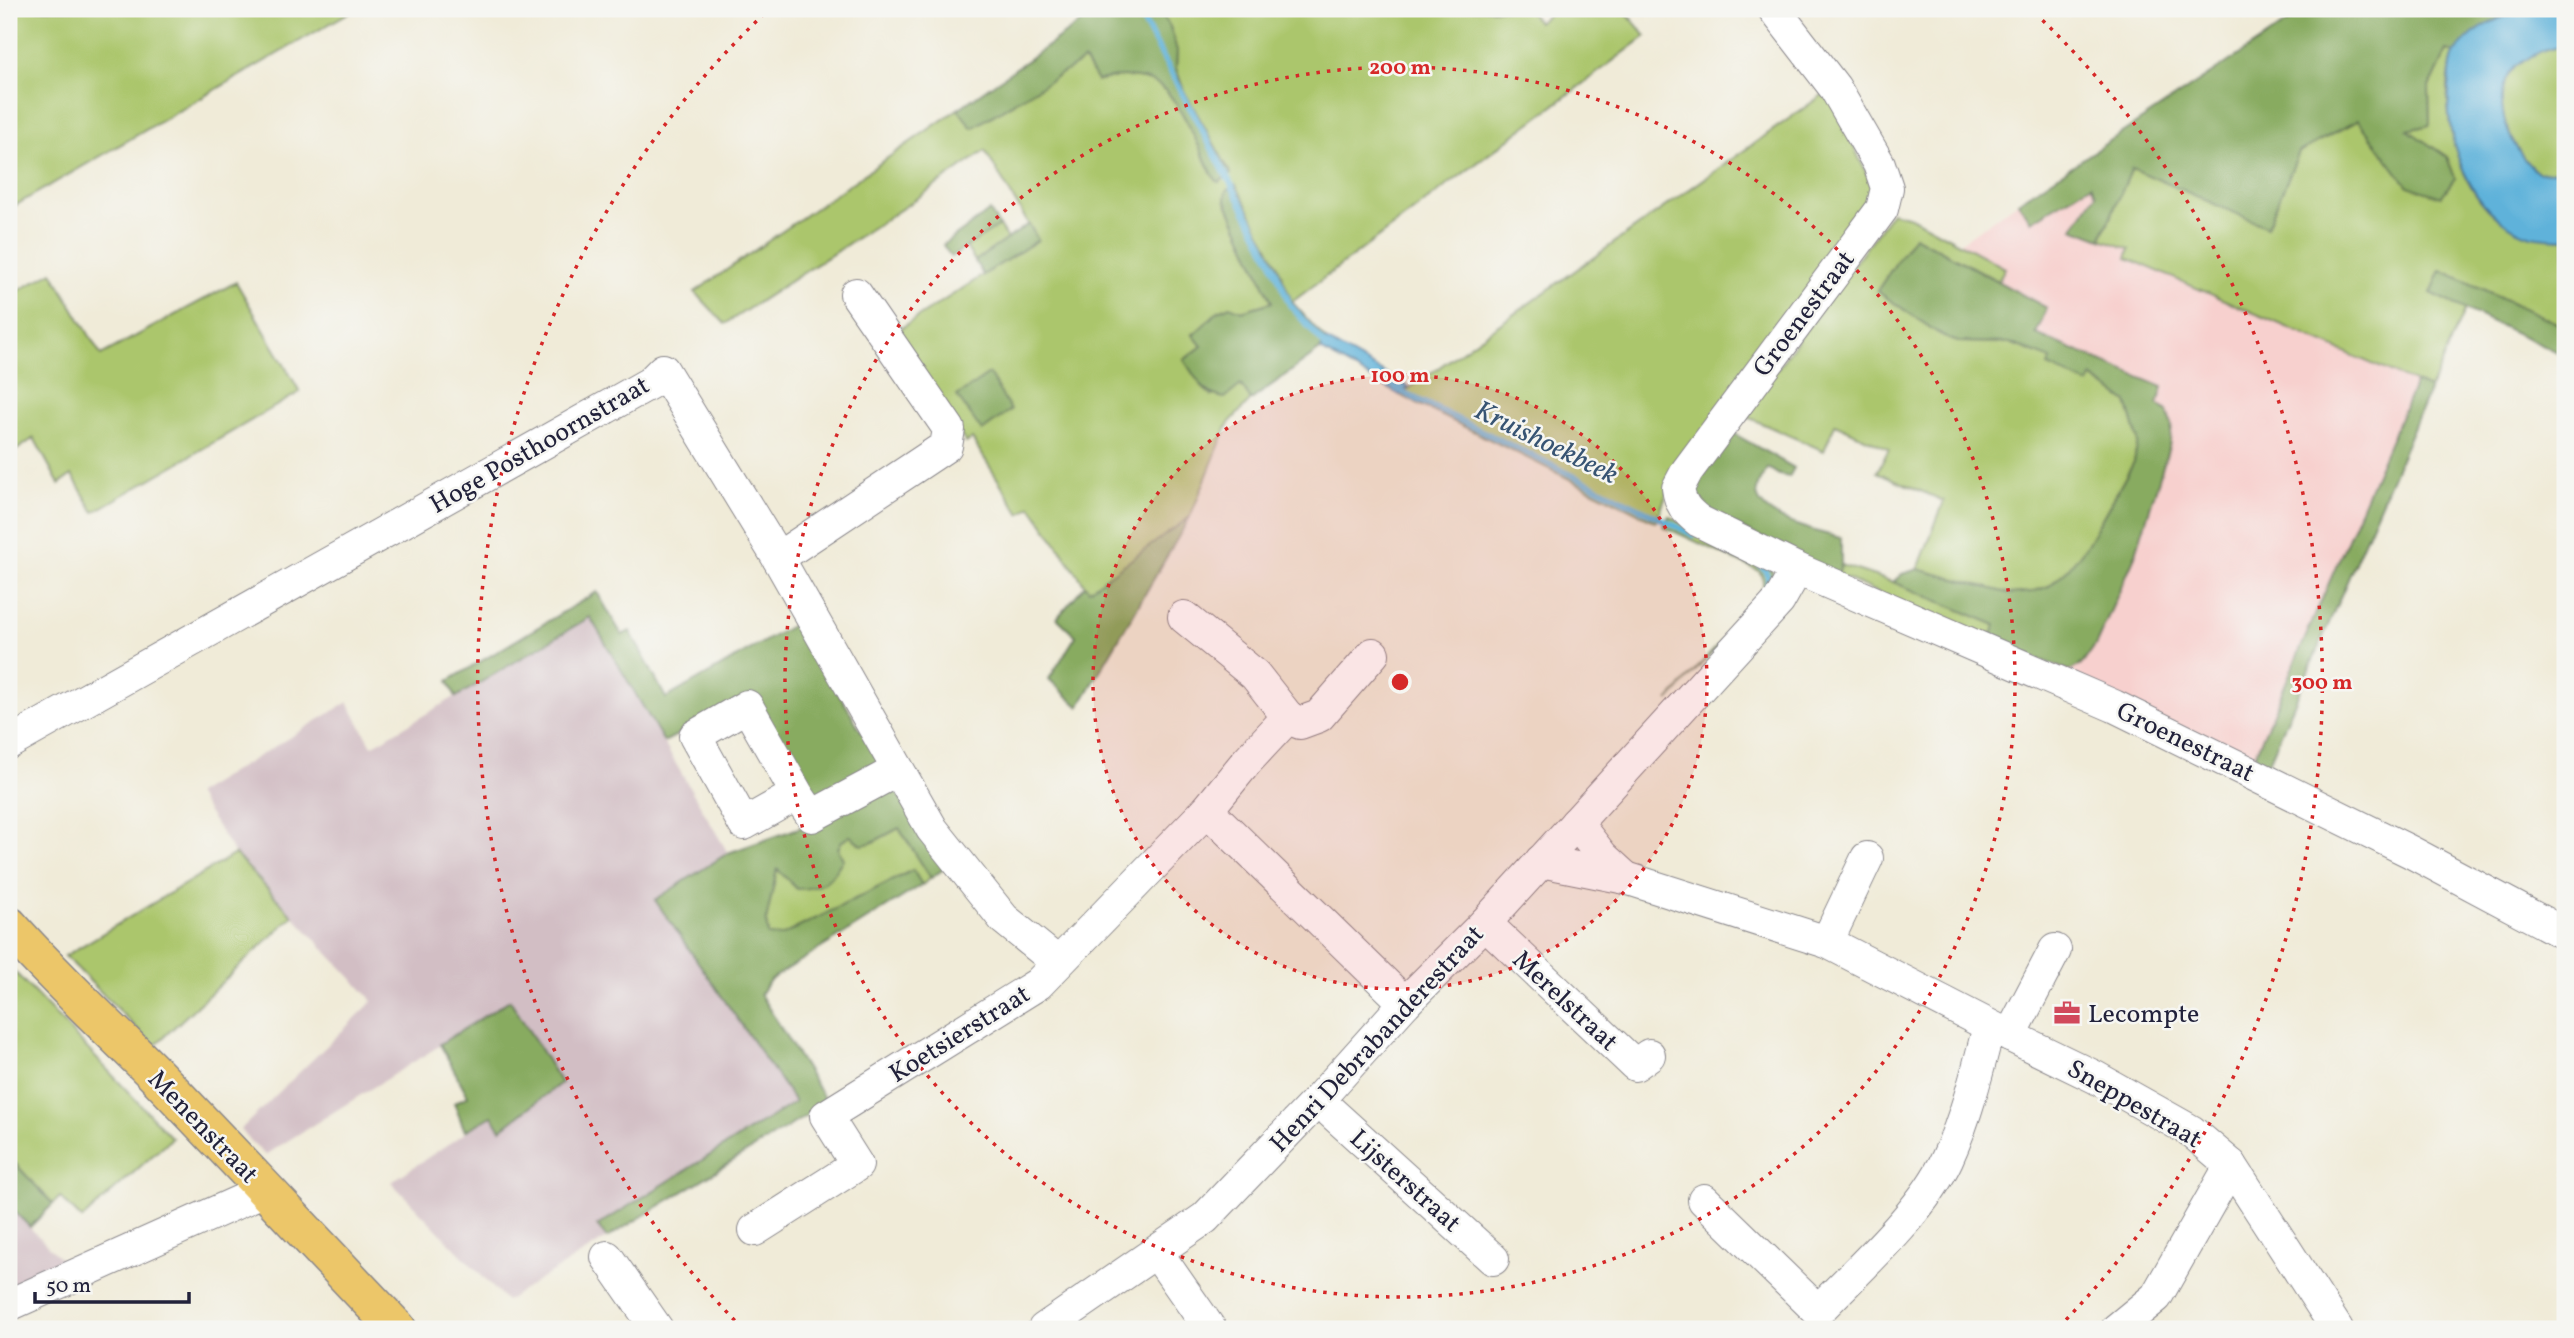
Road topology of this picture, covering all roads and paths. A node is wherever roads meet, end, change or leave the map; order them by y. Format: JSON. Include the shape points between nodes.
{"nodes":[{"id":1,"x":1774,"y":9,"type":"edge"},
{"id":2,"x":856,"y":294,"type":"dead end"},
{"id":3,"x":778,"y":558,"type":"junction"},
{"id":4,"x":1797,"y":569,"type":"junction"},
{"id":5,"x":1184,"y":617,"type":"dead end"},
{"id":6,"x":1373,"y":654,"type":"dead end"},
{"id":7,"x":1288,"y":717,"type":"junction"},
{"id":8,"x":9,"y":743,"type":"edge"},
{"id":9,"x":898,"y":770,"type":"junction"},
{"id":10,"x":797,"y":794,"type":"dead end"},
{"id":11,"x":1207,"y":810,"type":"junction"},
{"id":12,"x":1576,"y":823,"type":"junction"},
{"id":13,"x":1867,"y":858,"type":"dead end"},
{"id":14,"x":1541,"y":861,"type":"junction"},
{"id":15,"x":1626,"y":878,"type":"junction"},
{"id":16,"x":1485,"y":923,"type":"junction"},
{"id":17,"x":9,"y":926,"type":"edge"},
{"id":18,"x":2565,"y":934,"type":"edge"},
{"id":19,"x":1827,"y":942,"type":"junction"},
{"id":20,"x":2056,"y":950,"type":"dead end"},
{"id":21,"x":1057,"y":962,"type":"junction"},
{"id":22,"x":1405,"y":1003,"type":"junction"},
{"id":23,"x":1999,"y":1031,"type":"junction"},
{"id":24,"x":1650,"y":1055,"type":"dead end"},
{"id":25,"x":1318,"y":1100,"type":"junction"},
{"id":26,"x":2231,"y":1165,"type":"junction"},
{"id":27,"x":265,"y":1190,"type":"junction"},
{"id":28,"x":1704,"y":1199,"type":"dead end"},
{"id":29,"x":755,"y":1230,"type":"dead end"},
{"id":30,"x":1157,"y":1253,"type":"junction"},
{"id":31,"x":607,"y":1257,"type":"dead end"},
{"id":32,"x":1493,"y":1259,"type":"dead end"},
{"id":33,"x":9,"y":1305,"type":"edge"},
{"id":34,"x":397,"y":1329,"type":"edge"},
{"id":35,"x":657,"y":1329,"type":"edge"},
{"id":36,"x":1044,"y":1329,"type":"edge"},
{"id":37,"x":1210,"y":1329,"type":"edge"},
{"id":38,"x":2117,"y":1329,"type":"edge"},
{"id":39,"x":2337,"y":1329,"type":"edge"}],
"edges":[{"from":1,"to":4,"type":"street","name":"Groenestraat","via":[[1835,88],[1878,164],[1888,188],[1886,199],[1678,488],[1682,506],[1699,521]]},
{"from":2,"to":3,"type":"street","via":[[949,429],[946,446]]},
{"from":3,"to":8,"type":"street","name":"Hoge Posthoornstraat","via":[[663,370],[650,383]]},
{"from":3,"to":9,"type":"street","name":"Hoge Posthoornstraat"},
{"from":4,"to":12,"type":"street","name":"Henri Debrabanderestraat","via":[[1779,601]]},
{"from":4,"to":18,"type":"street","name":"Groenestraat","via":[[2114,705]]},
{"from":5,"to":7,"type":"street","via":[[1255,675]]},
{"from":6,"to":7,"type":"street","via":[[1319,716],[1300,723]]},
{"from":7,"to":11,"type":"street","name":"Koetsierstraat"},
{"from":9,"to":10,"type":"street","via":[[812,816]]},
{"from":9,"to":21,"type":"street","name":"Hoge Posthoornstraat","via":[[932,830],[1004,919]]},
{"from":11,"to":21,"type":"street","name":"Koetsierstraat"},
{"from":11,"to":22,"type":"street"},
{"from":12,"to":14,"type":"street","name":"Henri Debrabanderestraat"},
{"from":12,"to":15,"type":"street","name":"Sneppestraat"},
{"from":13,"to":19,"type":"street"},
{"from":14,"to":15,"type":"street","name":"Sneppestraat"},
{"from":14,"to":16,"type":"street","name":"Henri Debrabanderestraat"},
{"from":15,"to":19,"type":"street","name":"Sneppestraat"},
{"from":16,"to":22,"type":"street","name":"Henri Debrabanderestraat"},
{"from":16,"to":24,"type":"street","name":"Merelstraat","via":[[1635,1065]]},
{"from":17,"to":27,"type":"main road","name":"Menenstraat"},
{"from":19,"to":23,"type":"street","name":"Sneppestraat"},
{"from":20,"to":23,"type":"street"},
{"from":21,"to":29,"type":"street","name":"Koetsierstraat","via":[[1038,984],[826,1116],[857,1165]]},
{"from":22,"to":25,"type":"street","name":"Henri Debrabanderestraat"},
{"from":23,"to":26,"type":"street","name":"Sneppestraat","via":[[2095,1077],[2191,1131]]},
{"from":23,"to":28,"type":"street","via":[[1982,1057],[1947,1161],[1915,1209],[1818,1311]]},
{"from":25,"to":30,"type":"street","name":"Henri Debrabanderestraat","via":[[1205,1218]]},
{"from":25,"to":32,"type":"street","name":"Lijsterstraat"},
{"from":26,"to":38,"type":"street","via":[[2156,1297]]},
{"from":26,"to":39,"type":"street","name":"Sneppestraat"},
{"from":27,"to":33,"type":"street"},
{"from":27,"to":34,"type":"main road","name":"Menenstraat"},
{"from":30,"to":36,"type":"street","name":"Henri Debrabanderestraat"},
{"from":30,"to":37,"type":"street"},
{"from":31,"to":35,"type":"street"}]}
